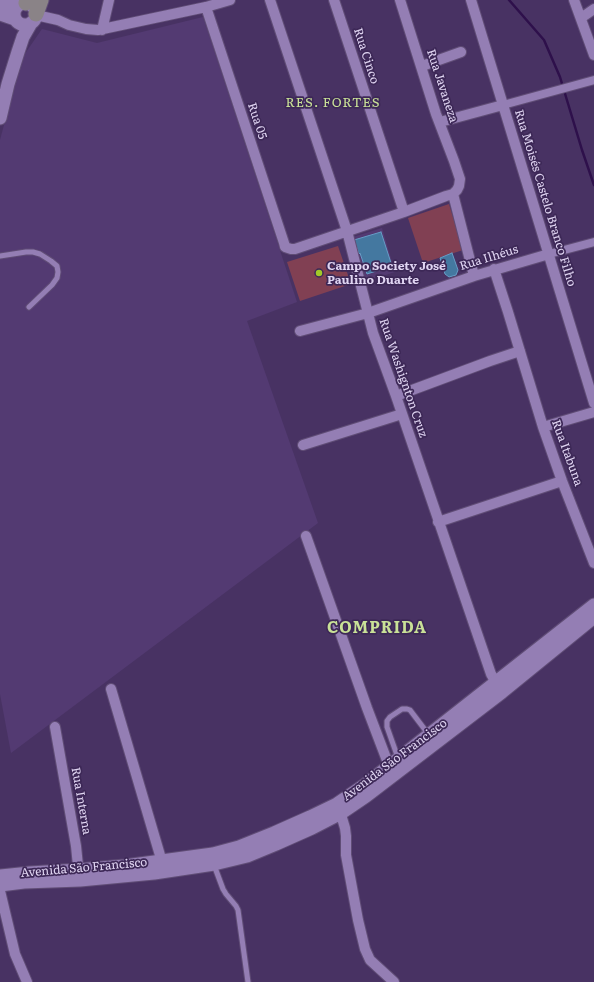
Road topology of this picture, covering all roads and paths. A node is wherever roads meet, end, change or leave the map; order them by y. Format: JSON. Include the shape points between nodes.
{"nodes":[{"id":1,"x":108,"y":0,"type":"edge"},
{"id":2,"x":230,"y":0,"type":"edge"},
{"id":3,"x":270,"y":0,"type":"edge"},
{"id":4,"x":334,"y":0,"type":"edge"},
{"id":5,"x":400,"y":0,"type":"edge"},
{"id":6,"x":471,"y":0,"type":"edge"},
{"id":7,"x":574,"y":0,"type":"edge"},
{"id":8,"x":0,"y":4,"type":"edge"},
{"id":9,"x":206,"y":7,"type":"junction"},
{"id":10,"x":594,"y":9,"type":"edge"},
{"id":11,"x":27,"y":11,"type":"edge"},
{"id":12,"x":0,"y":14,"type":"edge"},
{"id":13,"x":581,"y":18,"type":"junction"},
{"id":14,"x":102,"y":30,"type":"junction"},
{"id":15,"x":462,"y":52,"type":"dead end"},
{"id":16,"x":594,"y":55,"type":"edge"},
{"id":17,"x":422,"y":66,"type":"junction"},
{"id":18,"x":594,"y":80,"type":"edge"},
{"id":19,"x":503,"y":104,"type":"junction"},
{"id":20,"x":0,"y":118,"type":"edge"},
{"id":21,"x":440,"y":122,"type":"junction"},
{"id":22,"x":453,"y":194,"type":"junction"},
{"id":23,"x":404,"y":212,"type":"junction"},
{"id":24,"x":348,"y":231,"type":"junction"},
{"id":25,"x":594,"y":242,"type":"edge"},
{"id":26,"x":549,"y":254,"type":"junction"},
{"id":27,"x":0,"y":256,"type":"edge"},
{"id":28,"x":494,"y":269,"type":"junction"},
{"id":29,"x":474,"y":276,"type":"junction"},
{"id":30,"x":29,"y":307,"type":"dead end"},
{"id":31,"x":368,"y":313,"type":"junction"},
{"id":32,"x":300,"y":332,"type":"dead end"},
{"id":33,"x":520,"y":351,"type":"junction"},
{"id":34,"x":396,"y":396,"type":"junction"},
{"id":35,"x":594,"y":403,"type":"edge"},
{"id":36,"x":594,"y":412,"type":"edge"},
{"id":37,"x":402,"y":414,"type":"junction"},
{"id":38,"x":543,"y":427,"type":"junction"},
{"id":39,"x":303,"y":445,"type":"dead end"},
{"id":40,"x":562,"y":480,"type":"junction"},
{"id":41,"x":438,"y":522,"type":"junction"},
{"id":42,"x":306,"y":536,"type":"dead end"},
{"id":43,"x":594,"y":563,"type":"edge"},
{"id":44,"x":594,"y":605,"type":"edge"},
{"id":45,"x":594,"y":617,"type":"edge"},
{"id":46,"x":499,"y":687,"type":"junction"},
{"id":47,"x":111,"y":689,"type":"dead end"},
{"id":48,"x":55,"y":727,"type":"dead end"},
{"id":49,"x":435,"y":735,"type":"junction"},
{"id":50,"x":393,"y":767,"type":"junction"},
{"id":51,"x":339,"y":809,"type":"junction"},
{"id":52,"x":213,"y":859,"type":"junction"},
{"id":53,"x":162,"y":862,"type":"junction"},
{"id":54,"x":79,"y":875,"type":"junction"},
{"id":55,"x":0,"y":876,"type":"edge"},
{"id":56,"x":0,"y":885,"type":"edge"},
{"id":57,"x":0,"y":891,"type":"edge"},
{"id":58,"x":27,"y":982,"type":"edge"},
{"id":59,"x":248,"y":982,"type":"edge"},
{"id":60,"x":394,"y":982,"type":"edge"}],
"edges":[{"from":1,"to":14,"type":"street"},
{"from":2,"to":9,"type":"street"},
{"from":3,"to":24,"type":"street","name":"Rua Washignton Cruz"},
{"from":4,"to":23,"type":"street","name":"Rua Cinco"},
{"from":5,"to":17,"type":"street","name":"Rua Javaneza"},
{"from":6,"to":19,"type":"street","name":"Rua Moisés Castelo Branco Filho"},
{"from":7,"to":13,"type":"street"},
{"from":8,"to":11,"type":"street"},
{"from":9,"to":14,"type":"street"},
{"from":9,"to":24,"type":"street","name":"Rua 05","via":[[287,248],[295,249]]},
{"from":10,"to":13,"type":"street"},
{"from":11,"to":12,"type":"street"},
{"from":11,"to":14,"type":"street","via":[[57,24]]},
{"from":11,"to":20,"type":"street","via":[[8,68],[8,84]]},
{"from":13,"to":16,"type":"street"},
{"from":15,"to":17,"type":"street"},
{"from":17,"to":21,"type":"street","name":"Rua Javaneza"},
{"from":18,"to":19,"type":"street"},
{"from":19,"to":21,"type":"street"},
{"from":19,"to":26,"type":"street","name":"Rua Moisés Castelo Branco Filho"},
{"from":21,"to":22,"type":"street","name":"Rua Javaneza","via":[[460,179],[459,186]]},
{"from":22,"to":23,"type":"street"},
{"from":22,"to":29,"type":"street"},
{"from":23,"to":24,"type":"street"},
{"from":24,"to":31,"type":"street","name":"Rua Washignton Cruz"},
{"from":25,"to":26,"type":"street","name":"Rua Ilhéus"},
{"from":26,"to":28,"type":"street","name":"Rua Ilhéus"},
{"from":26,"to":35,"type":"street","name":"Rua Moisés Castelo Branco Filho"},
{"from":27,"to":30,"type":"lane","via":[[33,252],[57,266],[57,278]]},
{"from":28,"to":29,"type":"street","name":"Rua Ilhéus"},
{"from":28,"to":33,"type":"street","name":"Rua Itabuna"},
{"from":29,"to":31,"type":"street","name":"Rua Ilhéus"},
{"from":31,"to":32,"type":"street","name":"Rua Ilhéus"},
{"from":31,"to":34,"type":"street","name":"Rua Washignton Cruz","via":[[372,333]]},
{"from":33,"to":34,"type":"street"},
{"from":33,"to":38,"type":"street","name":"Rua Itabuna"},
{"from":34,"to":37,"type":"street","name":"Rua Washignton Cruz"},
{"from":36,"to":38,"type":"street"},
{"from":37,"to":39,"type":"street"},
{"from":37,"to":41,"type":"street","name":"Rua Washignton Cruz"},
{"from":38,"to":40,"type":"street","name":"Rua Itabuna"},
{"from":40,"to":41,"type":"street"},
{"from":40,"to":43,"type":"street","name":"Rua Itabuna"},
{"from":41,"to":46,"type":"street","name":"Rua Washignton Cruz","via":[[491,674]]},
{"from":42,"to":50,"type":"street"},
{"from":44,"to":46,"type":"street","name":"Avenida São Francisco"},
{"from":45,"to":46,"type":"street","name":"Avenida São Francisco"},
{"from":46,"to":49,"type":"street","name":"Avenida São Francisco"},
{"from":47,"to":53,"type":"street"},
{"from":48,"to":54,"type":"street","name":"Rua Interna"},
{"from":49,"to":50,"type":"street","name":"Avenida São Francisco"},
{"from":49,"to":50,"type":"lane","via":[[410,710],[402,709],[390,717],[387,727]]},
{"from":50,"to":51,"type":"street","name":"Avenida São Francisco","via":[[365,785]]},
{"from":51,"to":52,"type":"street","name":"Avenida São Francisco"},
{"from":51,"to":60,"type":"street","via":[[345,828],[346,855],[353,898],[365,949],[370,960]]},
{"from":52,"to":53,"type":"street","name":"Avenida São Francisco"},
{"from":52,"to":54,"type":"street","name":"Avenida São Francisco","via":[[154,873]]},
{"from":52,"to":59,"type":"lane","via":[[223,889],[238,910]]},
{"from":53,"to":54,"type":"street","name":"Avenida São Francisco"},
{"from":54,"to":55,"type":"street","name":"Avenida São Francisco"},
{"from":54,"to":56,"type":"street","name":"Avenida São Francisco"},
{"from":57,"to":58,"type":"street","via":[[15,954]]}]}
